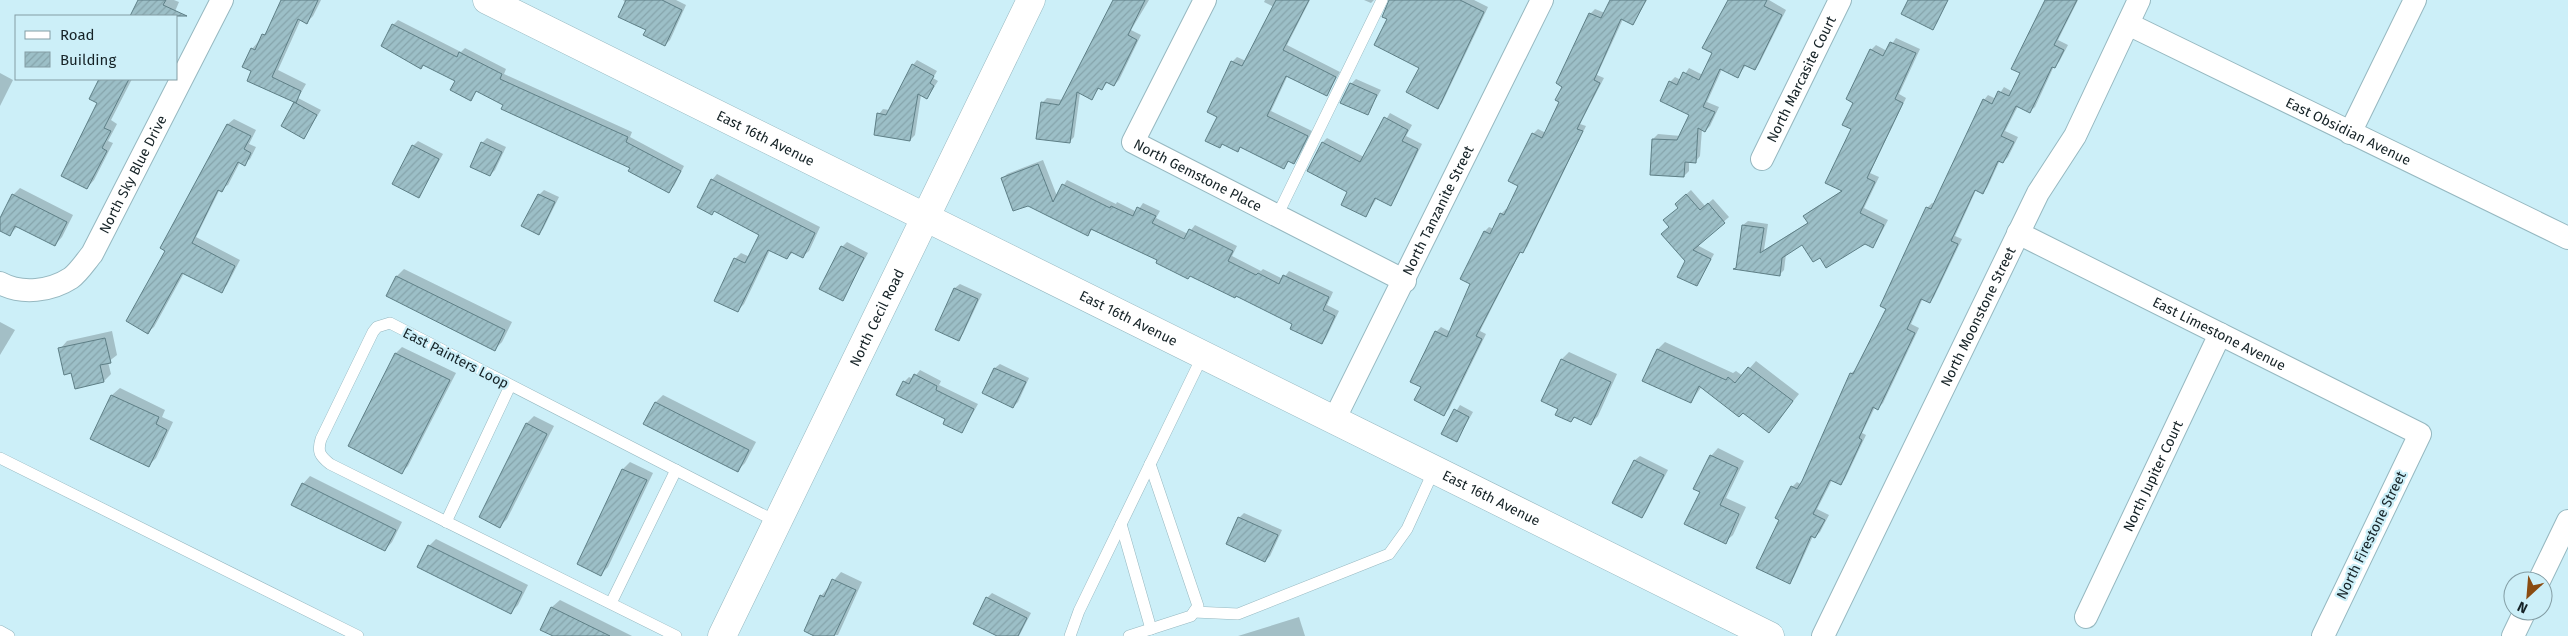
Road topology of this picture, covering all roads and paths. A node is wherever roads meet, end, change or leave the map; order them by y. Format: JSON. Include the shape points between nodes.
{"nodes":[{"id":1,"x":222,"y":0,"type":"edge"},
{"id":2,"x":487,"y":0,"type":"edge"},
{"id":3,"x":1031,"y":0,"type":"edge"},
{"id":4,"x":1205,"y":0,"type":"edge"},
{"id":5,"x":1382,"y":0,"type":"edge"},
{"id":6,"x":1542,"y":0,"type":"edge"},
{"id":7,"x":1840,"y":0,"type":"edge"},
{"id":8,"x":2139,"y":0,"type":"edge"},
{"id":9,"x":2415,"y":0,"type":"edge"},
{"id":10,"x":2128,"y":24,"type":"junction"},
{"id":11,"x":2350,"y":133,"type":"junction"},
{"id":12,"x":1762,"y":160,"type":"dead end"},
{"id":13,"x":1278,"y":216,"type":"junction"},
{"id":14,"x":925,"y":218,"type":"junction"},
{"id":15,"x":2018,"y":233,"type":"junction"},
{"id":16,"x":2568,"y":238,"type":"edge"},
{"id":17,"x":1404,"y":281,"type":"junction"},
{"id":18,"x":0,"y":283,"type":"edge"},
{"id":19,"x":2220,"y":334,"type":"junction"},
{"id":20,"x":1203,"y":355,"type":"junction"},
{"id":21,"x":510,"y":386,"type":"junction"},
{"id":22,"x":1334,"y":420,"type":"junction"},
{"id":23,"x":2420,"y":434,"type":"joint"},
{"id":24,"x":0,"y":458,"type":"edge"},
{"id":25,"x":1150,"y":464,"type":"junction"},
{"id":26,"x":676,"y":470,"type":"junction"},
{"id":27,"x":1434,"y":470,"type":"junction"},
{"id":28,"x":446,"y":522,"type":"junction"},
{"id":29,"x":778,"y":522,"type":"junction"},
{"id":30,"x":2568,"y":522,"type":"edge"},
{"id":31,"x":1120,"y":524,"type":"junction"},
{"id":32,"x":2561,"y":554,"type":"edge"},
{"id":33,"x":2547,"y":571,"type":"edge"},
{"id":34,"x":611,"y":603,"type":"junction"},
{"id":35,"x":1194,"y":612,"type":"junction"},
{"id":36,"x":2086,"y":617,"type":"dead end"},
{"id":37,"x":2520,"y":621,"type":"edge"},
{"id":38,"x":1151,"y":629,"type":"junction"},
{"id":39,"x":0,"y":631,"type":"edge"},
{"id":40,"x":1071,"y":634,"type":"edge"},
{"id":41,"x":9,"y":636,"type":"edge"},
{"id":42,"x":358,"y":636,"type":"edge"},
{"id":43,"x":676,"y":636,"type":"edge"},
{"id":44,"x":722,"y":636,"type":"edge"},
{"id":45,"x":1129,"y":636,"type":"edge"},
{"id":46,"x":1770,"y":636,"type":"edge"},
{"id":47,"x":1823,"y":636,"type":"edge"},
{"id":48,"x":2323,"y":636,"type":"edge"},
{"id":49,"x":2513,"y":636,"type":"edge"}],
"edges":[{"from":1,"to":18,"type":"street","name":"North Sky Blue Drive","via":[[92,254],[72,277],[47,288],[30,291]]},
{"from":2,"to":14,"type":"street","name":"East 16th Avenue"},
{"from":3,"to":14,"type":"street","name":"North Cecil Road"},
{"from":4,"to":13,"type":"street","name":"North Gemstone Place","via":[[1133,142]]},
{"from":5,"to":13,"type":"lane"},
{"from":6,"to":17,"type":"street","name":"North Tanzanite Street"},
{"from":7,"to":12,"type":"street","name":"North Marcasite Court"},
{"from":8,"to":10,"type":"street","name":"North Moonstone Street"},
{"from":9,"to":11,"type":"street"},
{"from":10,"to":11,"type":"street","name":"East Obsidian Avenue"},
{"from":10,"to":15,"type":"street","name":"North Moonstone Street","via":[[2075,136],[2038,193]]},
{"from":11,"to":16,"type":"street","name":"East Obsidian Avenue"},
{"from":13,"to":17,"type":"street","name":"North Gemstone Place"},
{"from":14,"to":20,"type":"street","name":"East 16th Avenue"},
{"from":14,"to":29,"type":"street","name":"North Cecil Road"},
{"from":15,"to":19,"type":"street","name":"East Limestone Avenue"},
{"from":15,"to":47,"type":"street","name":"North Moonstone Street"},
{"from":17,"to":22,"type":"street","name":"North Tanzanite Street"},
{"from":19,"to":23,"type":"street","name":"East Limestone Avenue"},
{"from":19,"to":36,"type":"street","name":"North Jupiter Court"},
{"from":20,"to":22,"type":"street","name":"East 16th Avenue"},
{"from":20,"to":25,"type":"lane"},
{"from":21,"to":26,"type":"lane","name":"East Painters Loop"},
{"from":21,"to":28,"type":"lane"},
{"from":21,"to":28,"type":"lane","name":"East Painters Loop","via":[[390,323],[377,327],[373,332],[321,439],[320,455],[330,464]]},
{"from":22,"to":27,"type":"street","name":"East 16th Avenue"},
{"from":23,"to":48,"type":"street","name":"North Firestone Street"},
{"from":24,"to":42,"type":"lane"},
{"from":25,"to":31,"type":"lane"},
{"from":25,"to":35,"type":"lane","via":[[1196,596],[1198,606]]},
{"from":26,"to":29,"type":"lane","name":"East Painters Loop"},
{"from":26,"to":34,"type":"lane"},
{"from":27,"to":35,"type":"lane","via":[[1407,529],[1390,554],[1238,614]]},
{"from":27,"to":46,"type":"street","name":"East 16th Avenue"},
{"from":28,"to":34,"type":"lane","name":"East Painters Loop"},
{"from":29,"to":44,"type":"street","name":"North Cecil Road"},
{"from":30,"to":32,"type":"street"},
{"from":31,"to":38,"type":"lane"},
{"from":31,"to":40,"type":"lane","via":[[1078,611]]},
{"from":32,"to":33,"type":"street"},
{"from":34,"to":43,"type":"lane","name":"East Painters Loop"},
{"from":35,"to":38,"type":"lane","via":[[1191,616]]},
{"from":37,"to":49,"type":"street"},
{"from":38,"to":45,"type":"lane"},
{"from":39,"to":41,"type":"lane"}]}
